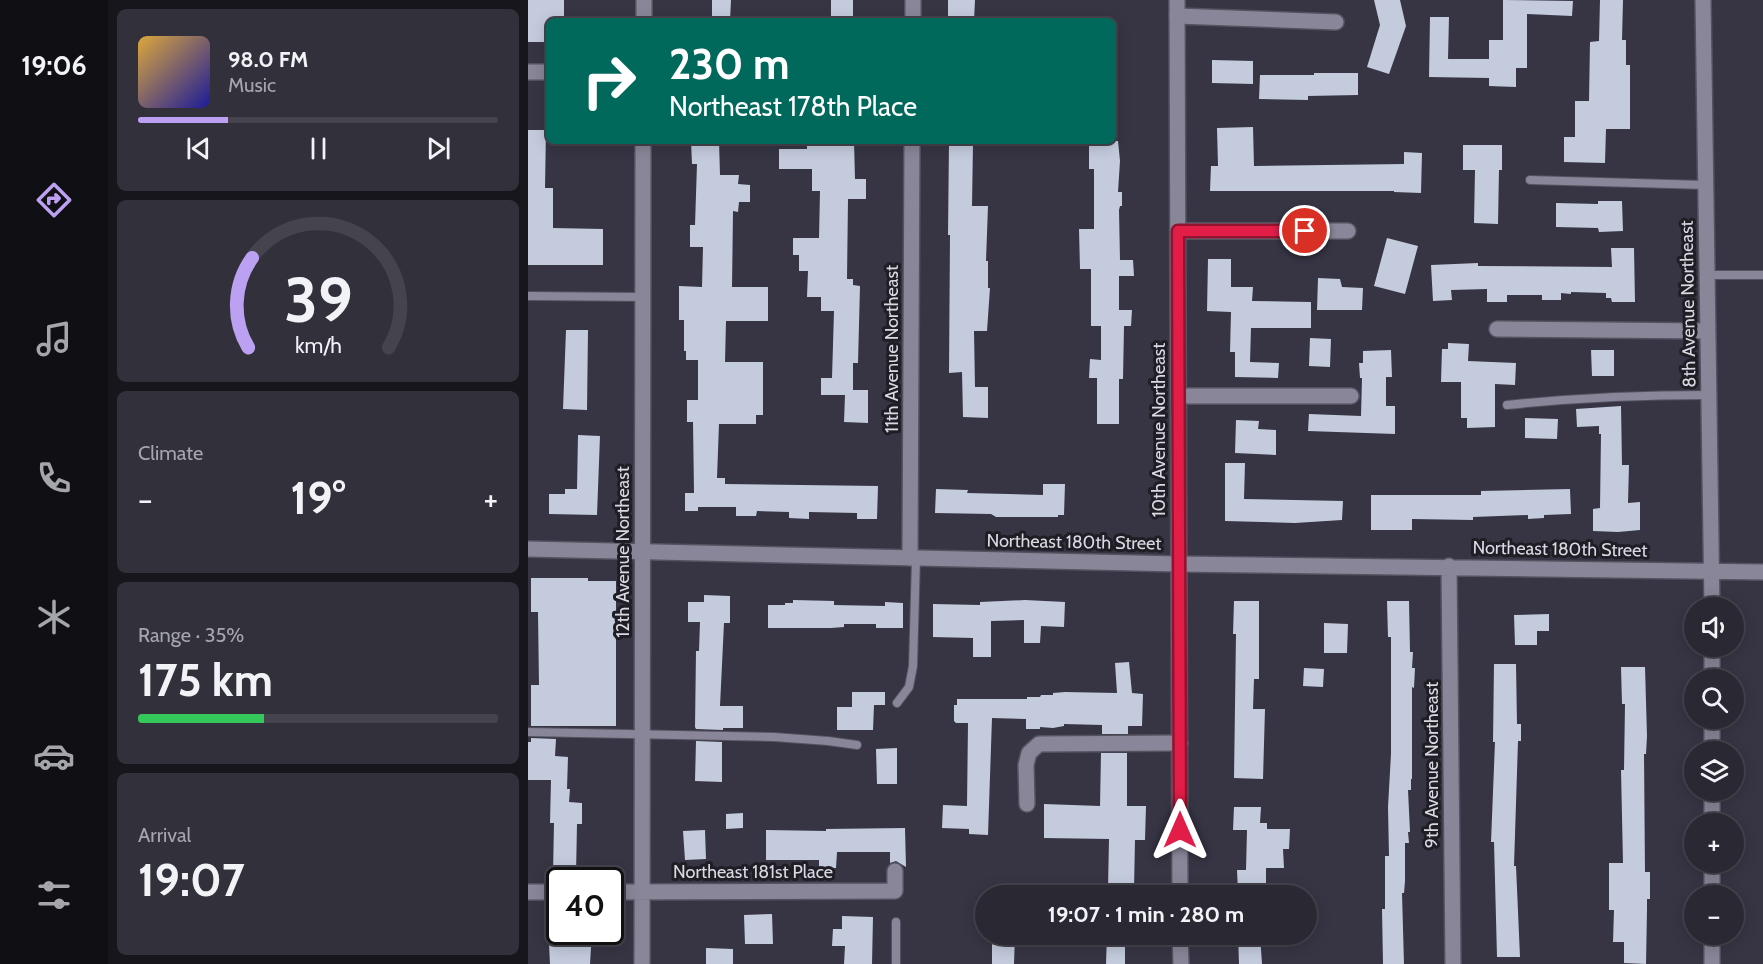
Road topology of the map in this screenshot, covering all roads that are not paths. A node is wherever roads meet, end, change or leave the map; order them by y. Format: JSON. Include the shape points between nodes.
{"nodes":[{"id":1,"x":644,"y":0,"type":"edge"},
{"id":2,"x":913,"y":0,"type":"edge"},
{"id":3,"x":1177,"y":0,"type":"edge"},
{"id":4,"x":1703,"y":0,"type":"edge"},
{"id":5,"x":1177,"y":16,"type":"junction"},
{"id":6,"x":644,"y":18,"type":"edge"},
{"id":7,"x":913,"y":18,"type":"edge"},
{"id":8,"x":1336,"y":22,"type":"dead end"},
{"id":9,"x":528,"y":72,"type":"edge"},
{"id":10,"x":546,"y":72,"type":"edge"},
{"id":11,"x":643,"y":144,"type":"edge"},
{"id":12,"x":912,"y":144,"type":"edge"},
{"id":13,"x":1530,"y":180,"type":"dead end"},
{"id":14,"x":1705,"y":185,"type":"junction"},
{"id":15,"x":1178,"y":231,"type":"junction"},
{"id":16,"x":1348,"y":231,"type":"dead end"},
{"id":17,"x":1707,"y":275,"type":"junction"},
{"id":18,"x":1763,"y":275,"type":"edge"},
{"id":19,"x":528,"y":296,"type":"edge"},
{"id":20,"x":643,"y":297,"type":"junction"},
{"id":21,"x":1497,"y":329,"type":"dead end"},
{"id":22,"x":1707,"y":331,"type":"junction"},
{"id":23,"x":1709,"y":395,"type":"junction"},
{"id":24,"x":1179,"y":396,"type":"junction"},
{"id":25,"x":1351,"y":396,"type":"dead end"},
{"id":26,"x":1507,"y":405,"type":"dead end"},
{"id":27,"x":528,"y":549,"type":"edge"},
{"id":28,"x":643,"y":550,"type":"junction"},
{"id":29,"x":913,"y":558,"type":"junction"},
{"id":30,"x":1178,"y":564,"type":"junction"},
{"id":31,"x":1449,"y":566,"type":"junction"},
{"id":32,"x":1712,"y":571,"type":"junction"},
{"id":33,"x":1763,"y":572,"type":"edge"},
{"id":34,"x":1712,"y":597,"type":"edge"},
{"id":35,"x":897,"y":704,"type":"dead end"},
{"id":36,"x":528,"y":732,"type":"edge"},
{"id":37,"x":642,"y":736,"type":"junction"},
{"id":38,"x":1179,"y":743,"type":"junction"},
{"id":39,"x":857,"y":745,"type":"dead end"},
{"id":40,"x":1027,"y":804,"type":"dead end"},
{"id":41,"x":895,"y":872,"type":"dead end"},
{"id":42,"x":1180,"y":885,"type":"edge"},
{"id":43,"x":528,"y":892,"type":"edge"},
{"id":44,"x":546,"y":892,"type":"edge"},
{"id":45,"x":624,"y":892,"type":"edge"},
{"id":46,"x":642,"y":892,"type":"junction"},
{"id":47,"x":896,"y":922,"type":"dead end"},
{"id":48,"x":1180,"y":945,"type":"edge"},
{"id":49,"x":1712,"y":945,"type":"edge"},
{"id":50,"x":642,"y":964,"type":"edge"},
{"id":51,"x":896,"y":964,"type":"edge"},
{"id":52,"x":1181,"y":964,"type":"edge"},
{"id":53,"x":1453,"y":964,"type":"edge"},
{"id":54,"x":1712,"y":964,"type":"edge"}],
"edges":[{"from":1,"to":6,"type":"street"},
{"from":2,"to":7,"type":"street"},
{"from":3,"to":5,"type":"street","name":"10th Avenue Northeast"},
{"from":4,"to":14,"type":"street","name":"8th Avenue Northeast"},
{"from":5,"to":8,"type":"street"},
{"from":5,"to":15,"type":"street","name":"10th Avenue Northeast"},
{"from":9,"to":10,"type":"street"},
{"from":11,"to":20,"type":"street","name":"12th Avenue Northeast"},
{"from":12,"to":29,"type":"street","name":"11th Avenue Northeast"},
{"from":13,"to":14,"type":"lane"},
{"from":14,"to":17,"type":"street","name":"8th Avenue Northeast"},
{"from":15,"to":16,"type":"street"},
{"from":15,"to":24,"type":"street","name":"10th Avenue Northeast"},
{"from":17,"to":18,"type":"lane"},
{"from":17,"to":22,"type":"street","name":"8th Avenue Northeast"},
{"from":19,"to":20,"type":"lane"},
{"from":20,"to":28,"type":"street","name":"12th Avenue Northeast"},
{"from":21,"to":22,"type":"street"},
{"from":22,"to":23,"type":"street","name":"8th Avenue Northeast"},
{"from":23,"to":26,"type":"lane","via":[[1648,395]]},
{"from":23,"to":32,"type":"street","name":"8th Avenue Northeast"},
{"from":24,"to":25,"type":"street"},
{"from":24,"to":30,"type":"street","name":"10th Avenue Northeast"},
{"from":27,"to":28,"type":"street","name":"Northeast 180th Street"},
{"from":28,"to":29,"type":"street","name":"Northeast 180th Street"},
{"from":28,"to":37,"type":"street","name":"12th Avenue Northeast"},
{"from":29,"to":30,"type":"street","name":"Northeast 180th Street"},
{"from":29,"to":35,"type":"lane","via":[[913,666],[909,687]]},
{"from":30,"to":31,"type":"street","name":"Northeast 180th Street"},
{"from":30,"to":38,"type":"street","name":"10th Avenue Northeast"},
{"from":31,"to":32,"type":"street","name":"Northeast 180th Street"},
{"from":31,"to":53,"type":"street","name":"9th Avenue Northeast"},
{"from":32,"to":33,"type":"street","name":"Northeast 180th Street"},
{"from":32,"to":34,"type":"street","name":"8th Avenue Northeast"},
{"from":36,"to":37,"type":"lane"},
{"from":37,"to":39,"type":"lane","via":[[774,737]]},
{"from":37,"to":46,"type":"street","name":"12th Avenue Northeast"},
{"from":38,"to":40,"type":"street","via":[[1039,744],[1029,753],[1026,765]]},
{"from":38,"to":42,"type":"street","name":"10th Avenue Northeast"},
{"from":41,"to":46,"type":"street","name":"Northeast 181st Place","via":[[895,891]]},
{"from":43,"to":44,"type":"street"},
{"from":45,"to":46,"type":"street","name":"Northeast 181st Place"},
{"from":46,"to":50,"type":"street","name":"12th Avenue Northeast"},
{"from":47,"to":51,"type":"lane"},
{"from":48,"to":52,"type":"street"},
{"from":49,"to":54,"type":"street"}]}
